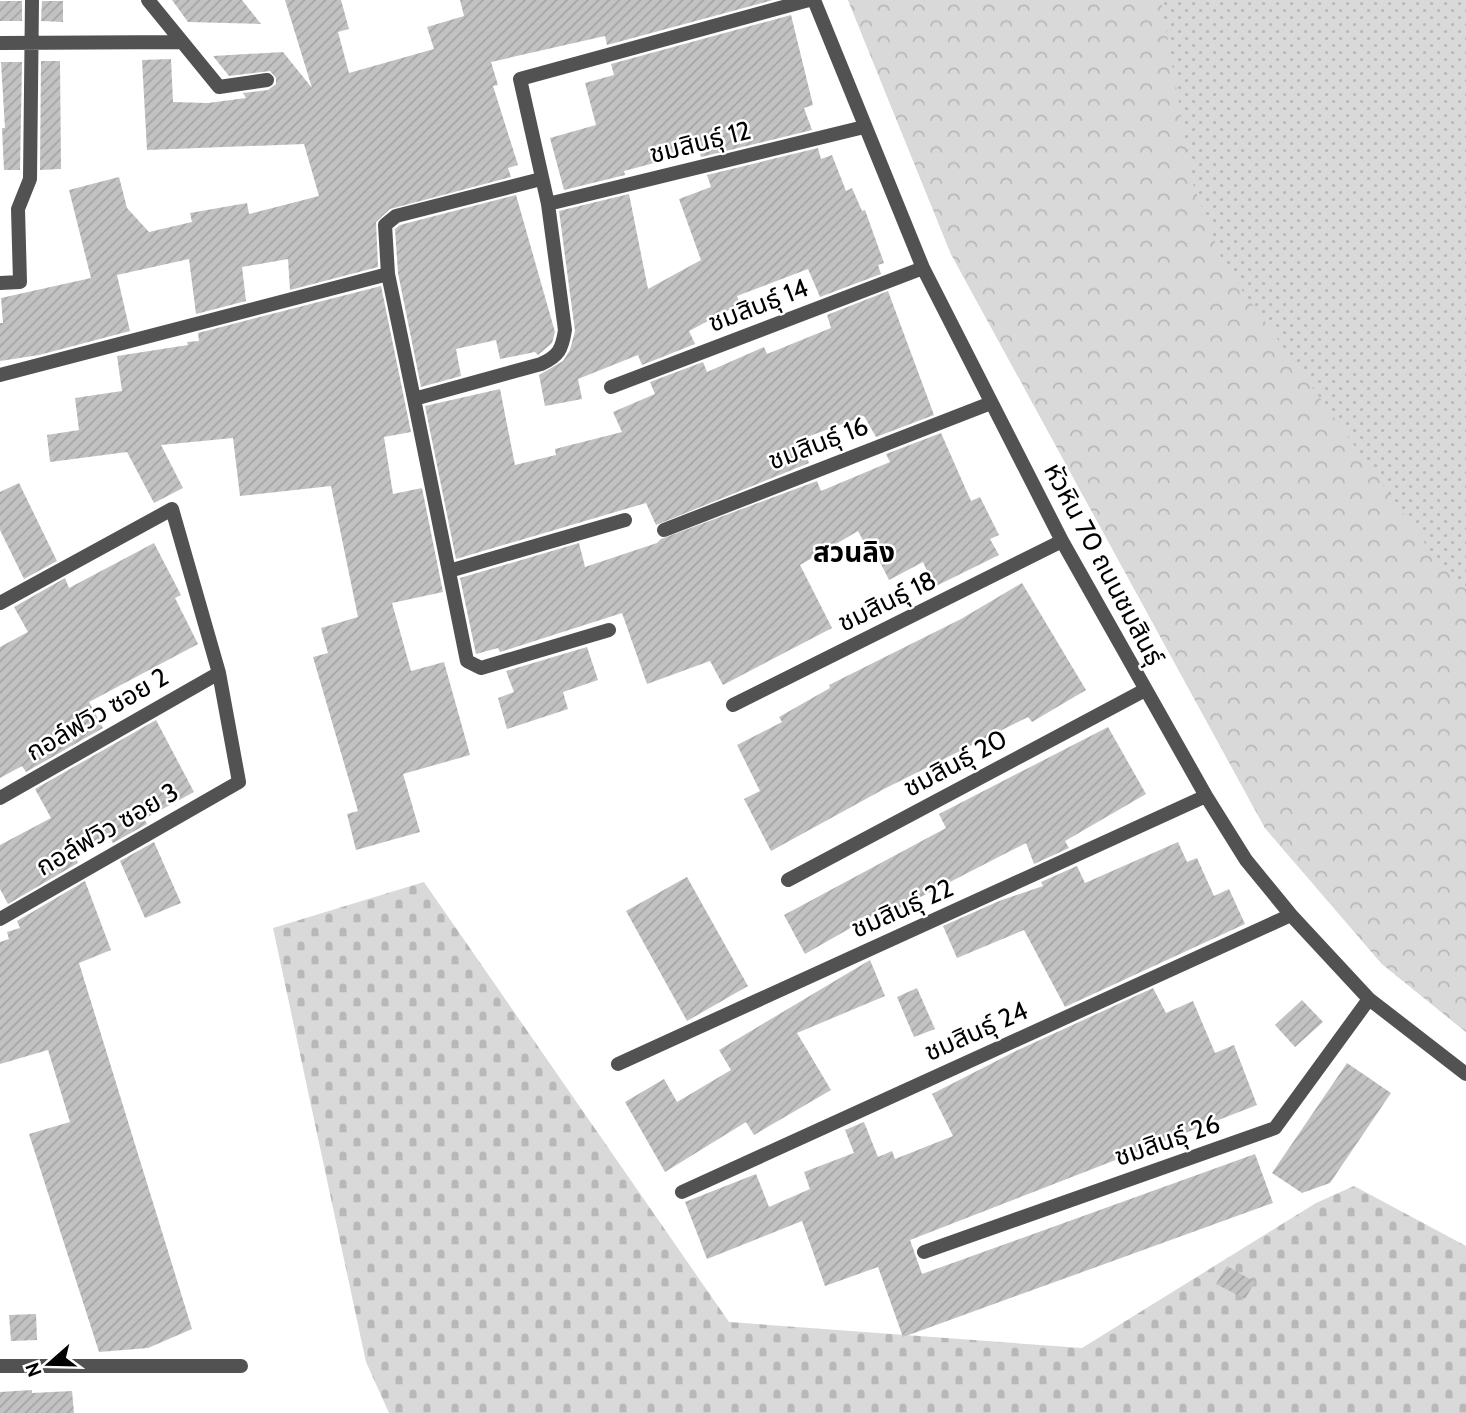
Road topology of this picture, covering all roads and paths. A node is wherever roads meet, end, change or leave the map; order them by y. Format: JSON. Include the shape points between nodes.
{"nodes":[{"id":1,"x":33,"y":0,"type":"edge"},
{"id":2,"x":148,"y":0,"type":"edge"},
{"id":3,"x":809,"y":0,"type":"edge"},
{"id":4,"x":814,"y":0,"type":"edge"},
{"id":5,"x":182,"y":42,"type":"junction"},
{"id":6,"x":0,"y":43,"type":"edge"},
{"id":7,"x":32,"y":43,"type":"junction"},
{"id":8,"x":267,"y":80,"type":"dead end"},
{"id":9,"x":864,"y":127,"type":"junction"},
{"id":10,"x":541,"y":179,"type":"junction"},
{"id":11,"x":548,"y":204,"type":"junction"},
{"id":12,"x":923,"y":268,"type":"junction"},
{"id":13,"x":388,"y":274,"type":"junction"},
{"id":14,"x":0,"y":283,"type":"edge"},
{"id":15,"x":0,"y":374,"type":"edge"},
{"id":16,"x":611,"y":387,"type":"dead end"},
{"id":17,"x":414,"y":399,"type":"junction"},
{"id":18,"x":990,"y":403,"type":"junction"},
{"id":19,"x":625,"y":520,"type":"dead end"},
{"id":20,"x":664,"y":530,"type":"dead end"},
{"id":21,"x":1062,"y":541,"type":"junction"},
{"id":22,"x":449,"y":571,"type":"junction"},
{"id":23,"x":0,"y":603,"type":"edge"},
{"id":24,"x":608,"y":630,"type":"dead end"},
{"id":25,"x":219,"y":673,"type":"junction"},
{"id":26,"x":1144,"y":690,"type":"junction"},
{"id":27,"x":733,"y":705,"type":"dead end"},
{"id":28,"x":1206,"y":796,"type":"junction"},
{"id":29,"x":0,"y":798,"type":"edge"},
{"id":30,"x":788,"y":880,"type":"dead end"},
{"id":31,"x":1292,"y":915,"type":"junction"},
{"id":32,"x":0,"y":919,"type":"edge"},
{"id":33,"x":1369,"y":999,"type":"junction"},
{"id":34,"x":618,"y":1064,"type":"dead end"},
{"id":35,"x":1466,"y":1074,"type":"edge"},
{"id":36,"x":682,"y":1192,"type":"dead end"},
{"id":37,"x":924,"y":1252,"type":"dead end"},
{"id":38,"x":0,"y":1366,"type":"edge"},
{"id":39,"x":241,"y":1366,"type":"dead end"}],
"edges":[{"from":1,"to":7,"type":"street"},
{"from":2,"to":5,"type":"street"},
{"from":3,"to":10,"type":"street","via":[[520,79]]},
{"from":4,"to":9,"type":"street","name":"หัวหิน 70 ถนนชมสินธุ์"},
{"from":5,"to":7,"type":"street"},
{"from":5,"to":8,"type":"street","via":[[219,87]]},
{"from":6,"to":7,"type":"street"},
{"from":7,"to":14,"type":"street","via":[[30,179],[18,209],[20,282]]},
{"from":9,"to":11,"type":"street","name":"ชมสินธุ์ 12"},
{"from":9,"to":12,"type":"street","name":"หัวหิน 70 ถนนชมสินธุ์"},
{"from":10,"to":11,"type":"street"},
{"from":10,"to":13,"type":"street","via":[[396,216],[385,225]]},
{"from":11,"to":17,"type":"street","via":[[565,330],[556,357]]},
{"from":12,"to":16,"type":"street","name":"ชมสินธุ์ 14"},
{"from":12,"to":18,"type":"street","name":"หัวหิน 70 ถนนชมสินธุ์"},
{"from":13,"to":15,"type":"street"},
{"from":13,"to":17,"type":"street"},
{"from":17,"to":22,"type":"street"},
{"from":18,"to":20,"type":"street","name":"ชมสินธุ์ 16"},
{"from":18,"to":21,"type":"street","name":"หัวหิน 70 ถนนชมสินธุ์"},
{"from":19,"to":22,"type":"street"},
{"from":21,"to":26,"type":"street","name":"หัวหิน 70 ถนนชมสินธุ์"},
{"from":21,"to":27,"type":"street","name":"ชมสินธุ์ 18"},
{"from":22,"to":24,"type":"street","via":[[464,651],[474,666],[481,668]]},
{"from":23,"to":25,"type":"street","via":[[172,509]]},
{"from":25,"to":29,"type":"street","name":"กอล์ฟวิว ซอย 2"},
{"from":25,"to":32,"type":"street","name":"กอล์ฟวิว ซอย 3","via":[[239,782]]},
{"from":26,"to":28,"type":"street","name":"หัวหิน 70 ถนนชมสินธุ์"},
{"from":26,"to":30,"type":"street","name":"ชมสินธุ์ 20"},
{"from":28,"to":31,"type":"street","name":"หัวหิน 70 ถนนชมสินธุ์","via":[[1246,860]]},
{"from":28,"to":34,"type":"street","name":"ชมสินธุ์ 22"},
{"from":31,"to":33,"type":"street","name":"หัวหิน 70 ถนนชมสินธุ์"},
{"from":31,"to":36,"type":"street","name":"ชมสินธุ์ 24"},
{"from":33,"to":35,"type":"street","name":"หัวหิน 70 ถนนชมสินธุ์"},
{"from":33,"to":37,"type":"street","name":"ชมสินธุ์ 26","via":[[1275,1128]]},
{"from":38,"to":39,"type":"street"}]}
